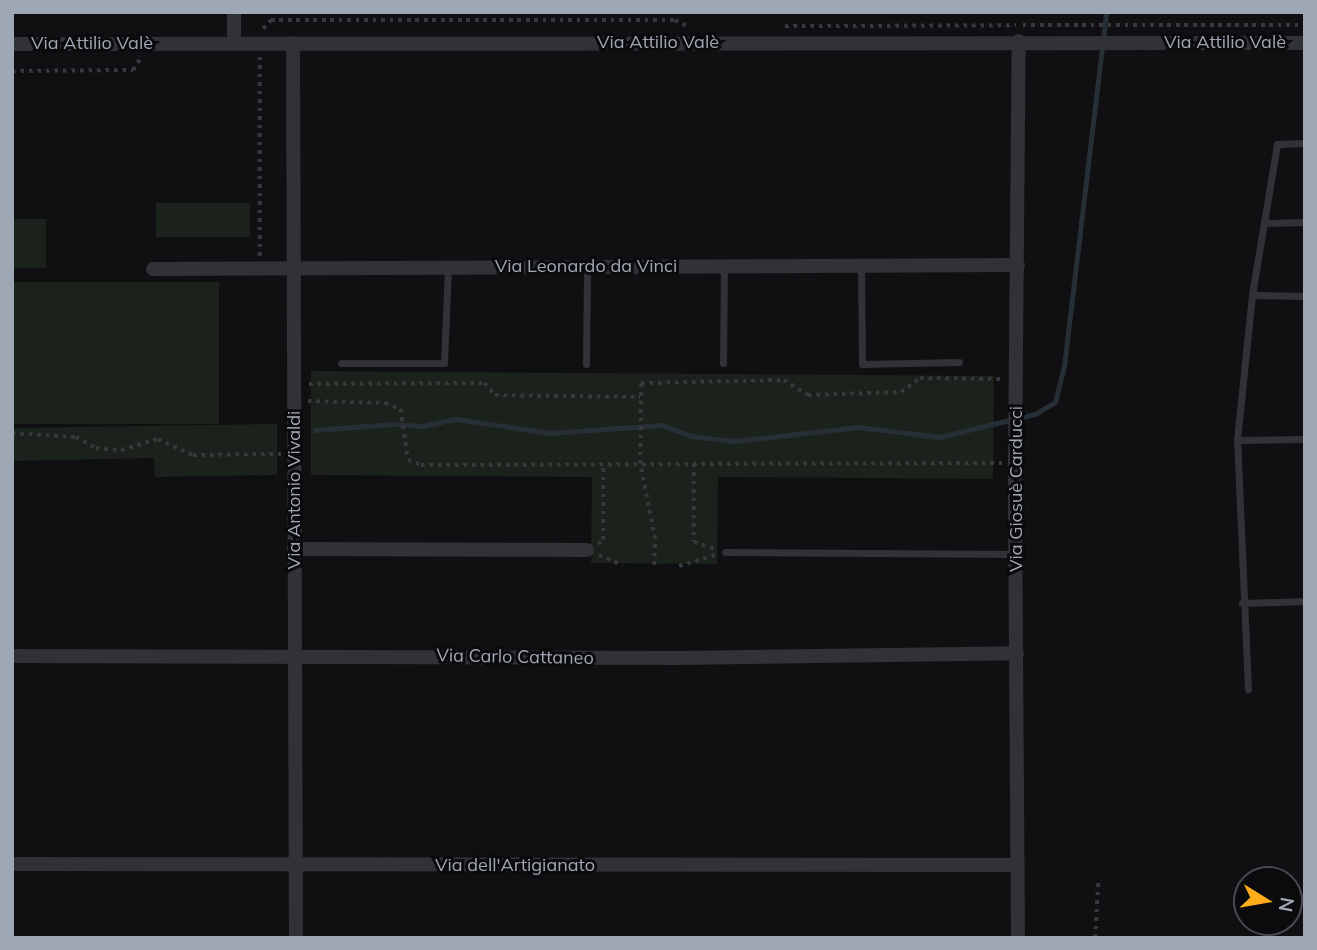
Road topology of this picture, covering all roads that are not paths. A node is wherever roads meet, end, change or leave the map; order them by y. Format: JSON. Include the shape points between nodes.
{"nodes":[{"id":1,"x":234,"y":12,"type":"edge"},
{"id":2,"x":1018,"y":41,"type":"junction"},
{"id":3,"x":234,"y":42,"type":"junction"},
{"id":4,"x":293,"y":43,"type":"junction"},
{"id":5,"x":1305,"y":43,"type":"edge"},
{"id":6,"x":12,"y":44,"type":"edge"},
{"id":7,"x":1305,"y":144,"type":"edge"},
{"id":8,"x":1305,"y":222,"type":"edge"},
{"id":9,"x":1265,"y":223,"type":"junction"},
{"id":10,"x":724,"y":265,"type":"junction"},
{"id":11,"x":1018,"y":265,"type":"junction"},
{"id":12,"x":448,"y":266,"type":"junction"},
{"id":13,"x":587,"y":266,"type":"junction"},
{"id":14,"x":861,"y":266,"type":"junction"},
{"id":15,"x":293,"y":267,"type":"junction"},
{"id":16,"x":153,"y":269,"type":"dead end"},
{"id":17,"x":1252,"y":295,"type":"junction"},
{"id":18,"x":1305,"y":296,"type":"edge"},
{"id":19,"x":959,"y":362,"type":"dead end"},
{"id":20,"x":341,"y":363,"type":"dead end"},
{"id":21,"x":723,"y":363,"type":"dead end"},
{"id":22,"x":586,"y":364,"type":"dead end"},
{"id":23,"x":1305,"y":439,"type":"edge"},
{"id":24,"x":1237,"y":440,"type":"junction"},
{"id":25,"x":294,"y":549,"type":"junction"},
{"id":26,"x":587,"y":550,"type":"road end"},
{"id":27,"x":725,"y":552,"type":"road end"},
{"id":28,"x":1016,"y":554,"type":"junction"},
{"id":29,"x":1305,"y":601,"type":"edge"},
{"id":30,"x":1242,"y":603,"type":"junction"},
{"id":31,"x":1017,"y":653,"type":"junction"},
{"id":32,"x":295,"y":655,"type":"junction"},
{"id":33,"x":12,"y":656,"type":"edge"},
{"id":34,"x":1248,"y":690,"type":"dead end"},
{"id":35,"x":12,"y":864,"type":"edge"},
{"id":36,"x":295,"y":865,"type":"junction"},
{"id":37,"x":1017,"y":865,"type":"junction"},
{"id":38,"x":296,"y":938,"type":"edge"},
{"id":39,"x":1017,"y":938,"type":"edge"}],
"edges":[{"from":1,"to":3,"type":"street"},
{"from":2,"to":4,"type":"street","name":"Via Attilio Valè"},
{"from":2,"to":5,"type":"street","name":"Via Attilio Valè"},
{"from":2,"to":11,"type":"street","name":"Via Giosuè Carducci"},
{"from":3,"to":4,"type":"street","name":"Via Attilio Valè","via":[[260,50]]},
{"from":3,"to":6,"type":"street","name":"Via Attilio Valè"},
{"from":4,"to":15,"type":"street","name":"Via Antonio Vivaldi"},
{"from":7,"to":9,"type":"lane","via":[[1277,144]]},
{"from":8,"to":9,"type":"lane"},
{"from":9,"to":17,"type":"lane"},
{"from":10,"to":13,"type":"street","name":"Via Leonardo da Vinci"},
{"from":10,"to":14,"type":"street","name":"Via Leonardo da Vinci"},
{"from":10,"to":21,"type":"lane"},
{"from":11,"to":14,"type":"street","name":"Via Leonardo da Vinci"},
{"from":11,"to":28,"type":"street","name":"Via Giosuè Carducci"},
{"from":12,"to":13,"type":"street","name":"Via Leonardo da Vinci"},
{"from":12,"to":15,"type":"street","name":"Via Leonardo da Vinci"},
{"from":12,"to":20,"type":"lane","via":[[444,363]]},
{"from":13,"to":22,"type":"lane"},
{"from":14,"to":19,"type":"lane","via":[[862,364]]},
{"from":15,"to":16,"type":"street","name":"Via Leonardo da Vinci"},
{"from":15,"to":25,"type":"street","name":"Via Antonio Vivaldi"},
{"from":17,"to":18,"type":"lane"},
{"from":17,"to":24,"type":"lane"},
{"from":23,"to":24,"type":"lane"},
{"from":24,"to":30,"type":"lane"},
{"from":25,"to":26,"type":"street"},
{"from":25,"to":32,"type":"street","name":"Via Antonio Vivaldi"},
{"from":27,"to":28,"type":"lane"},
{"from":28,"to":31,"type":"street","name":"Via Giosuè Carducci"},
{"from":29,"to":30,"type":"lane"},
{"from":30,"to":34,"type":"lane"},
{"from":31,"to":32,"type":"street","name":"Via Carlo Cattaneo","via":[[679,658]]},
{"from":31,"to":37,"type":"street","name":"Via Giosuè Carducci"},
{"from":32,"to":33,"type":"street","name":"Via Carlo Cattaneo"},
{"from":32,"to":36,"type":"street","name":"Via Antonio Vivaldi"},
{"from":35,"to":36,"type":"street","name":"Via dell'Artigianato"},
{"from":36,"to":37,"type":"street","name":"Via dell'Artigianato"},
{"from":36,"to":38,"type":"street","name":"Via Antonio Vivaldi"},
{"from":37,"to":39,"type":"street","name":"Via Giosuè Carducci"}]}
